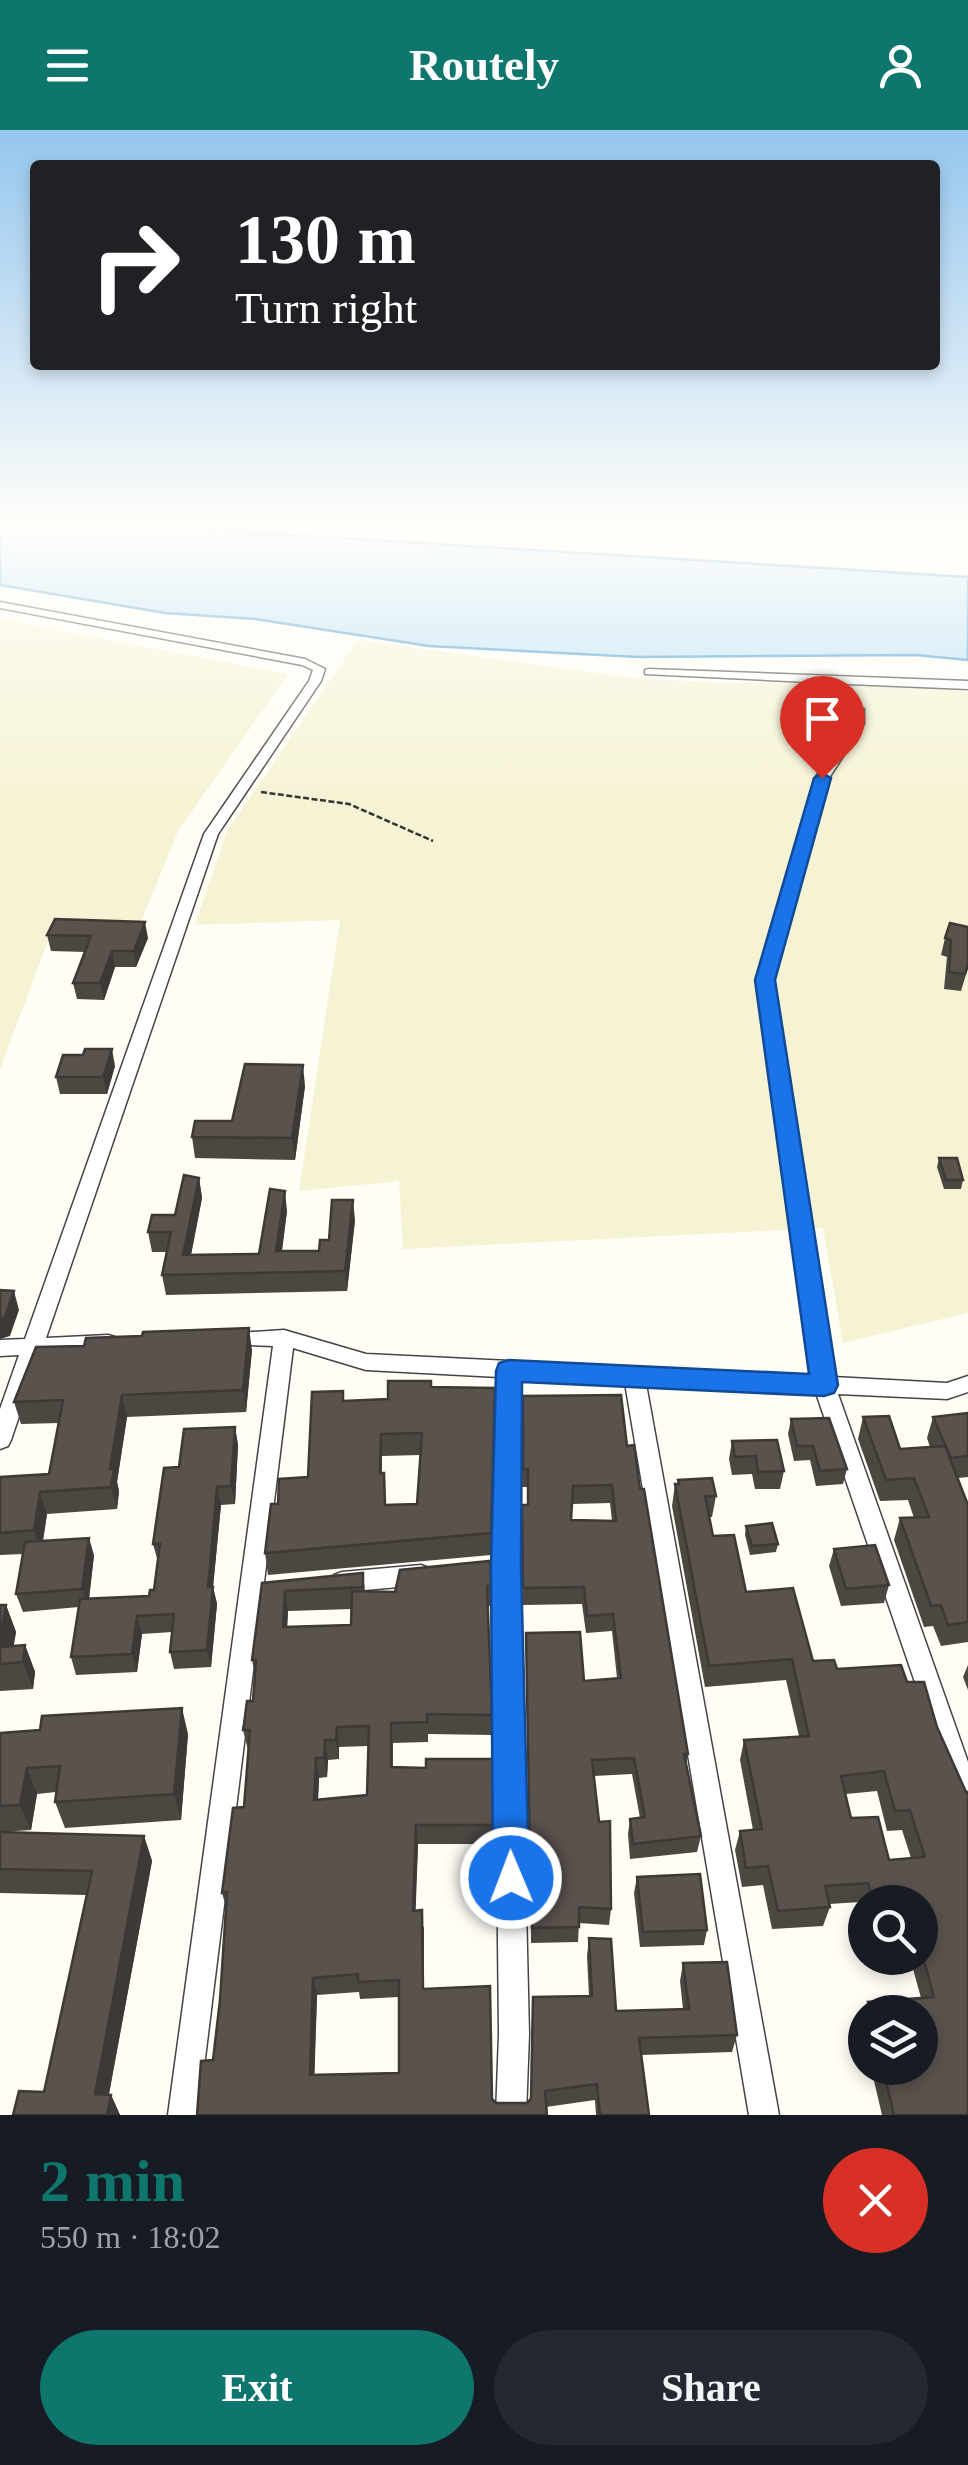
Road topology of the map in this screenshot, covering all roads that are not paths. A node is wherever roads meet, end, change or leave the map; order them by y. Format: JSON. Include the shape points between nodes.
{"nodes":[{"id":1,"x":57,"y":616,"type":"edge"},
{"id":2,"x":649,"y":672,"type":"dead end"},
{"id":3,"x":810,"y":678,"type":"junction"},
{"id":4,"x":968,"y":685,"type":"edge"},
{"id":5,"x":284,"y":1338,"type":"junction"},
{"id":6,"x":206,"y":1340,"type":"edge"},
{"id":7,"x":128,"y":1342,"type":"edge"},
{"id":8,"x":31,"y":1345,"type":"junction"},
{"id":9,"x":0,"y":1348,"type":"edge"},
{"id":10,"x":509,"y":1371,"type":"junction"},
{"id":11,"x":634,"y":1375,"type":"junction"},
{"id":12,"x":968,"y":1384,"type":"edge"},
{"id":13,"x":824,"y":1385,"type":"junction"},
{"id":14,"x":0,"y":1440,"type":"edge"},
{"id":15,"x":447,"y":1573,"type":"edge"},
{"id":16,"x":310,"y":1585,"type":"edge"},
{"id":17,"x":968,"y":1799,"type":"edge"},
{"id":18,"x":184,"y":2115,"type":"edge"},
{"id":19,"x":510,"y":2115,"type":"edge"},
{"id":20,"x":764,"y":2115,"type":"edge"}],
"edges":[{"from":1,"to":8,"type":"street","via":[[319,669],[211,834]]},
{"from":2,"to":3,"type":"street"},
{"from":3,"to":4,"type":"street"},
{"from":3,"to":13,"type":"street","via":[[860,712],[822,778],[765,980]]},
{"from":5,"to":6,"type":"street"},
{"from":5,"to":10,"type":"street","via":[[366,1362]]},
{"from":5,"to":18,"type":"street","via":[[260,1590]]},
{"from":7,"to":8,"type":"street"},
{"from":8,"to":9,"type":"street"},
{"from":8,"to":14,"type":"street"},
{"from":10,"to":11,"type":"street"},
{"from":10,"to":19,"type":"street","via":[[496,1568],[514,2034]]},
{"from":11,"to":13,"type":"street"},
{"from":11,"to":20,"type":"street"},
{"from":12,"to":13,"type":"street","via":[[947,1391]]},
{"from":13,"to":17,"type":"street"},
{"from":15,"to":16,"type":"street"}]}
